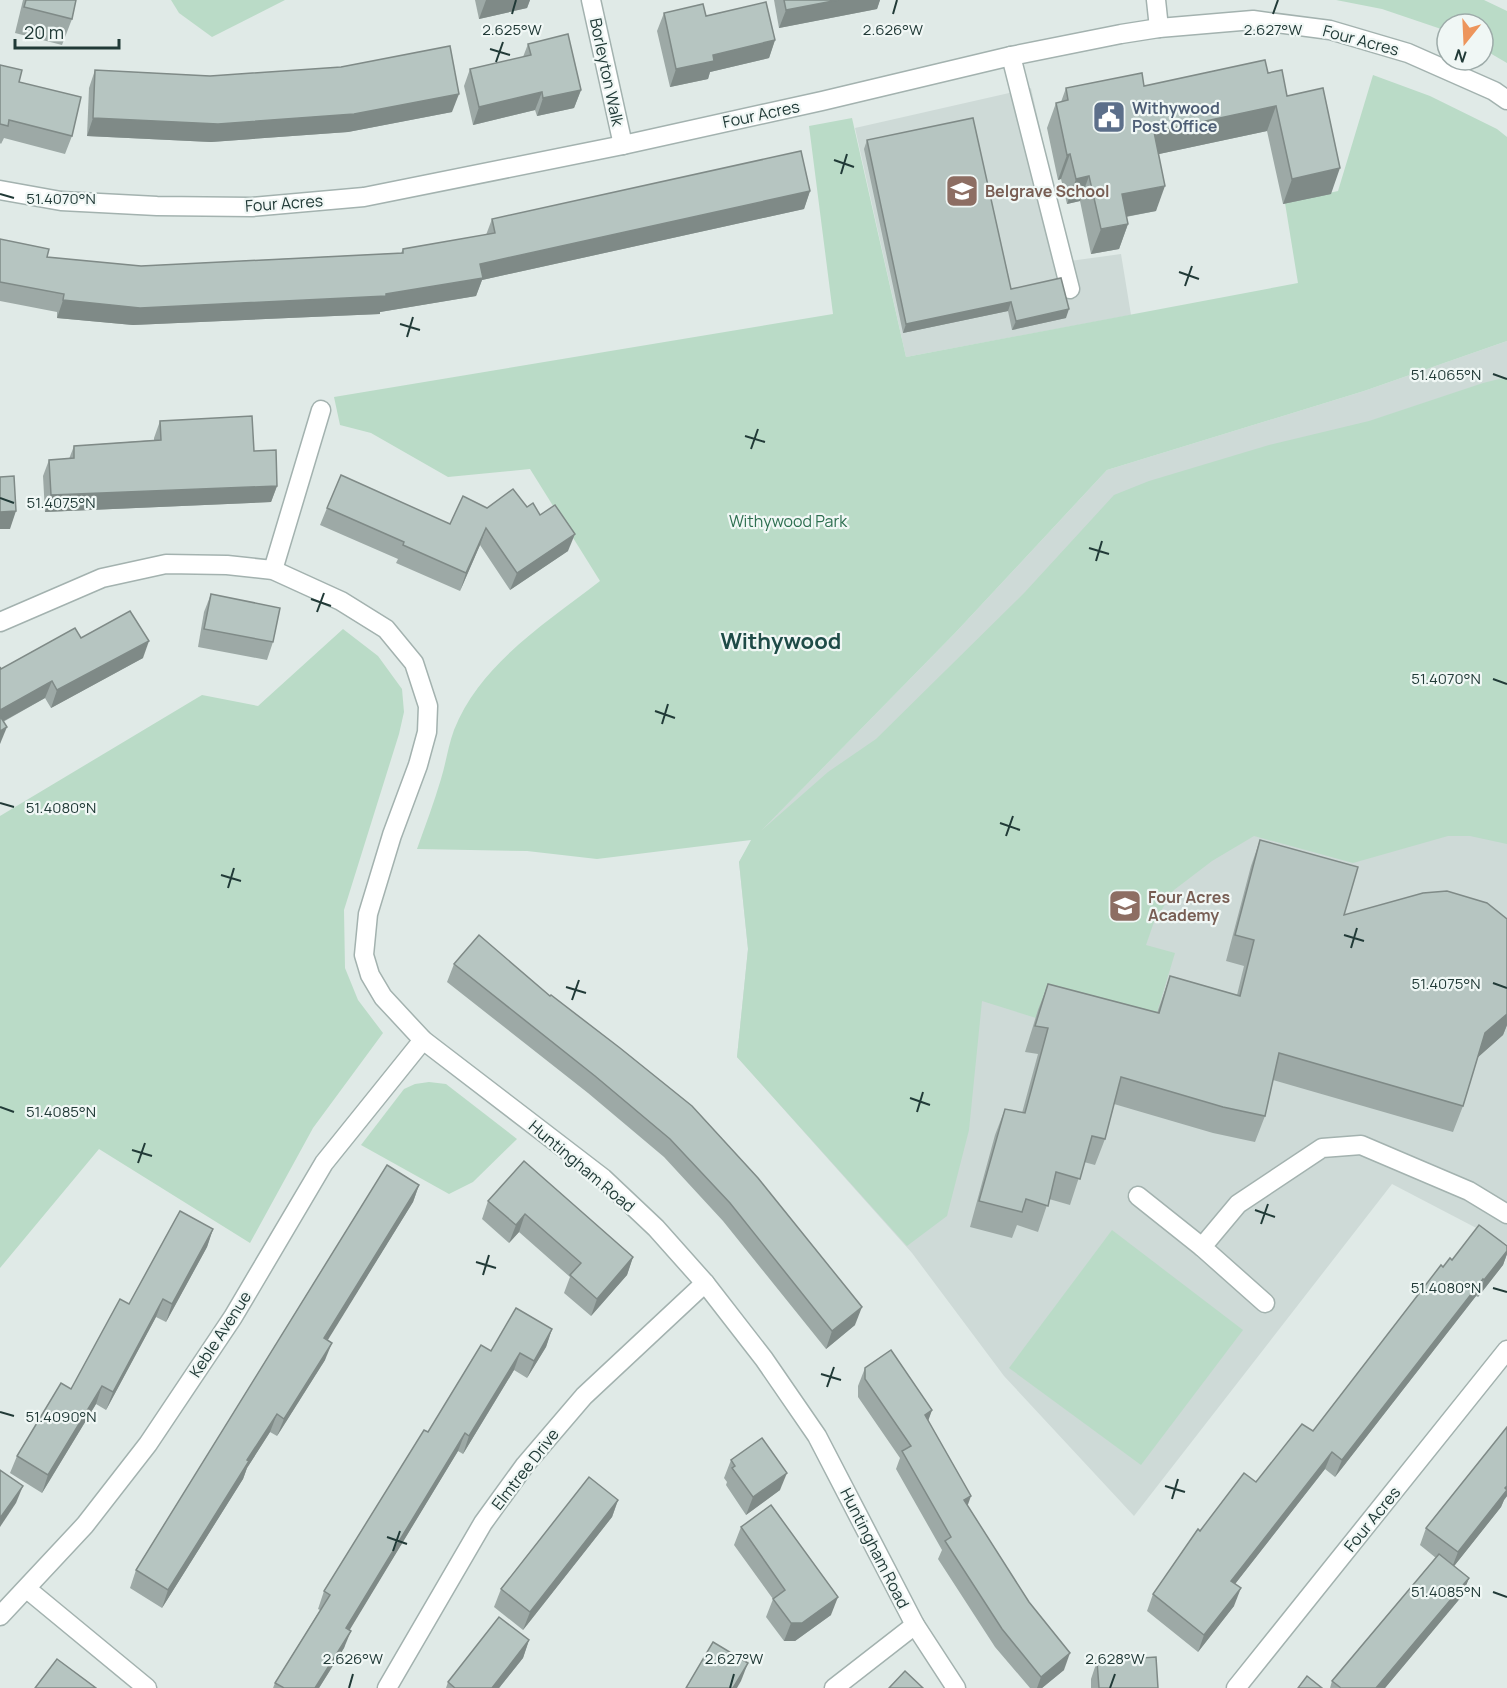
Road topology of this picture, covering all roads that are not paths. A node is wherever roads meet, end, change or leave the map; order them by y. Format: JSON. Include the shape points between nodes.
{"nodes":[{"id":1,"x":591,"y":0,"type":"edge"},
{"id":2,"x":1155,"y":0,"type":"edge"},
{"id":3,"x":1159,"y":28,"type":"junction"},
{"id":4,"x":1011,"y":56,"type":"junction"},
{"id":5,"x":1507,"y":100,"type":"edge"},
{"id":6,"x":622,"y":145,"type":"junction"},
{"id":7,"x":0,"y":190,"type":"edge"},
{"id":8,"x":1070,"y":289,"type":"dead end"},
{"id":9,"x":321,"y":410,"type":"dead end"},
{"id":10,"x":273,"y":570,"type":"junction"},
{"id":11,"x":0,"y":622,"type":"edge"},
{"id":12,"x":423,"y":1040,"type":"junction"},
{"id":13,"x":1138,"y":1196,"type":"dead end"},
{"id":14,"x":1507,"y":1214,"type":"edge"},
{"id":15,"x":1202,"y":1247,"type":"junction"},
{"id":16,"x":705,"y":1283,"type":"junction"},
{"id":17,"x":1265,"y":1303,"type":"dead end"},
{"id":18,"x":1507,"y":1350,"type":"edge"},
{"id":19,"x":27,"y":1588,"type":"junction"},
{"id":20,"x":0,"y":1616,"type":"edge"},
{"id":21,"x":915,"y":1625,"type":"junction"},
{"id":22,"x":147,"y":1688,"type":"edge"},
{"id":23,"x":387,"y":1688,"type":"edge"},
{"id":24,"x":834,"y":1688,"type":"edge"},
{"id":25,"x":956,"y":1688,"type":"edge"},
{"id":26,"x":1236,"y":1688,"type":"edge"}],
"edges":[{"from":1,"to":6,"type":"street","name":"Borleyton Walk"},
{"from":2,"to":3,"type":"street"},
{"from":3,"to":4,"type":"street","name":"Four Acres"},
{"from":3,"to":5,"type":"street","name":"Four Acres","via":[[1253,20],[1330,30],[1408,53]]},
{"from":4,"to":6,"type":"street","name":"Four Acres"},
{"from":4,"to":8,"type":"street"},
{"from":6,"to":7,"type":"street","name":"Four Acres","via":[[364,197],[252,207],[60,201]]},
{"from":9,"to":10,"type":"street"},
{"from":10,"to":11,"type":"street","via":[[166,564],[102,578]]},
{"from":10,"to":12,"type":"street","name":"Huntingham Road","via":[[341,601],[386,629],[414,663],[428,706],[427,732],[418,765],[368,914],[364,955],[383,997]]},
{"from":12,"to":16,"type":"street","name":"Huntingham Road","via":[[603,1178],[656,1228]]},
{"from":12,"to":19,"type":"street","name":"Keble Avenue","via":[[324,1163],[233,1317],[148,1444],[85,1525]]},
{"from":13,"to":15,"type":"street"},
{"from":14,"to":15,"type":"street","via":[[1469,1191],[1361,1145],[1323,1148],[1238,1204]]},
{"from":15,"to":17,"type":"street"},
{"from":16,"to":21,"type":"street","name":"Huntingham Road","via":[[817,1436]]},
{"from":16,"to":23,"type":"street","name":"Elmtree Drive","via":[[584,1396],[525,1466],[483,1523]]},
{"from":18,"to":26,"type":"street","name":"Four Acres"},
{"from":19,"to":20,"type":"street","name":"Keble Avenue"},
{"from":19,"to":22,"type":"street"},
{"from":21,"to":24,"type":"street"},
{"from":21,"to":25,"type":"street","name":"Huntingham Road"}]}
